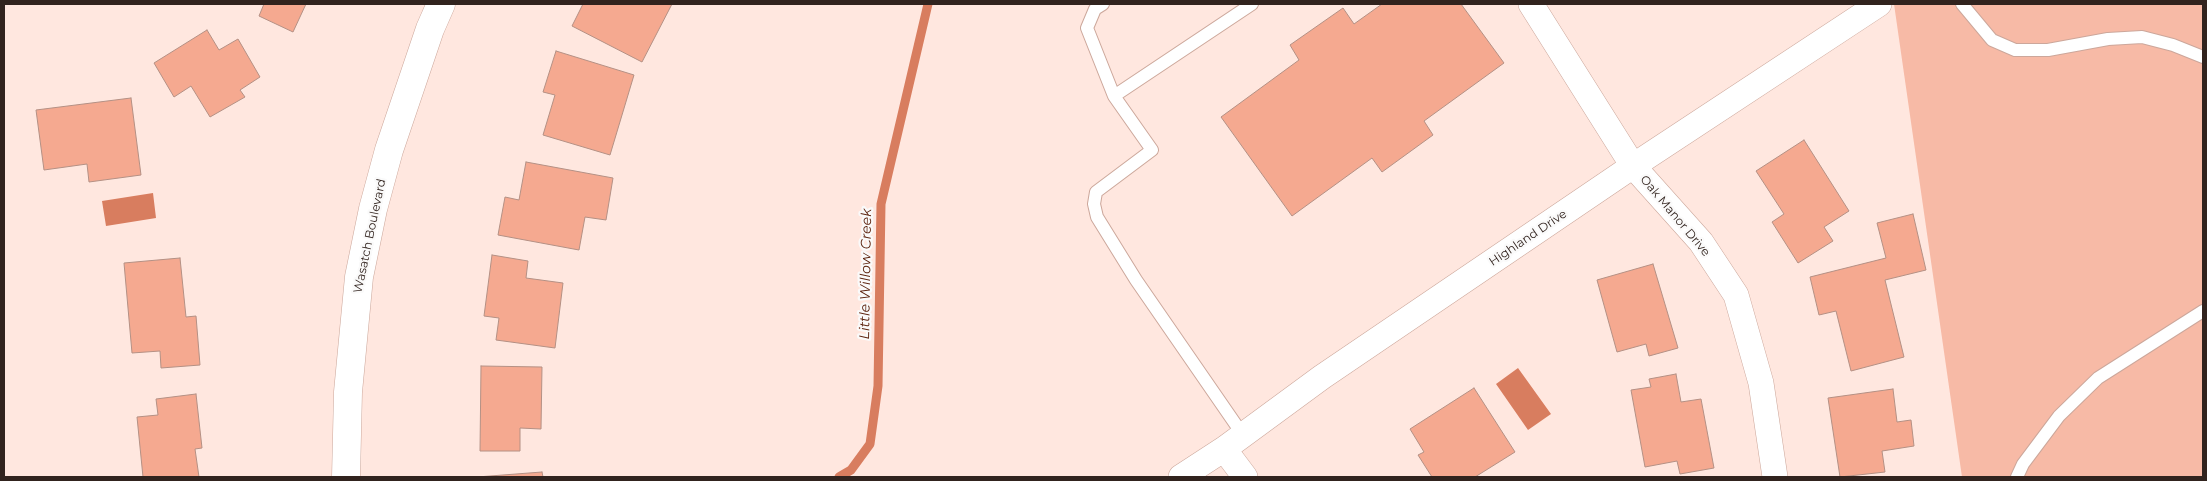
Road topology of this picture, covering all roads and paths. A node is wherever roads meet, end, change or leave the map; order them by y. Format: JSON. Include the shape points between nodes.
{"nodes":[{"id":1,"x":441,"y":4,"type":"edge"},
{"id":2,"x":1103,"y":4,"type":"edge"},
{"id":3,"x":1252,"y":4,"type":"edge"},
{"id":4,"x":1531,"y":4,"type":"edge"},
{"id":5,"x":1879,"y":4,"type":"edge"},
{"id":6,"x":1962,"y":4,"type":"edge"},
{"id":7,"x":2203,"y":57,"type":"edge"},
{"id":8,"x":1114,"y":96,"type":"junction"},
{"id":9,"x":1633,"y":166,"type":"junction"},
{"id":10,"x":2203,"y":311,"type":"edge"},
{"id":11,"x":1234,"y":442,"type":"junction"},
{"id":12,"x":346,"y":477,"type":"edge"},
{"id":13,"x":1180,"y":477,"type":"edge"},
{"id":14,"x":1245,"y":477,"type":"edge"},
{"id":15,"x":1776,"y":477,"type":"edge"},
{"id":16,"x":2017,"y":477,"type":"edge"}],
"edges":[{"from":1,"to":12,"type":"main road","name":"Wasatch Boulevard","via":[[389,150],[363,258],[348,392]]},
{"from":2,"to":8,"type":"lane","via":[[1095,9],[1087,28]]},
{"from":3,"to":8,"type":"lane"},
{"from":4,"to":9,"type":"street","name":"Oak Manor Drive"},
{"from":5,"to":9,"type":"street","name":"Highland Drive"},
{"from":6,"to":7,"type":"lane","via":[[1992,40],[2015,50],[2048,50],[2108,39],[2142,37]]},
{"from":8,"to":11,"type":"lane","via":[[1152,150],[1096,192],[1097,217]]},
{"from":9,"to":11,"type":"street","name":"Highland Drive","via":[[1322,377]]},
{"from":9,"to":15,"type":"street","name":"Oak Manor Drive","via":[[1701,242],[1736,295],[1761,383]]},
{"from":10,"to":16,"type":"lane","via":[[2098,378],[2059,416]]},
{"from":11,"to":13,"type":"street","name":"Highland Drive"},
{"from":11,"to":14,"type":"street"}]}
